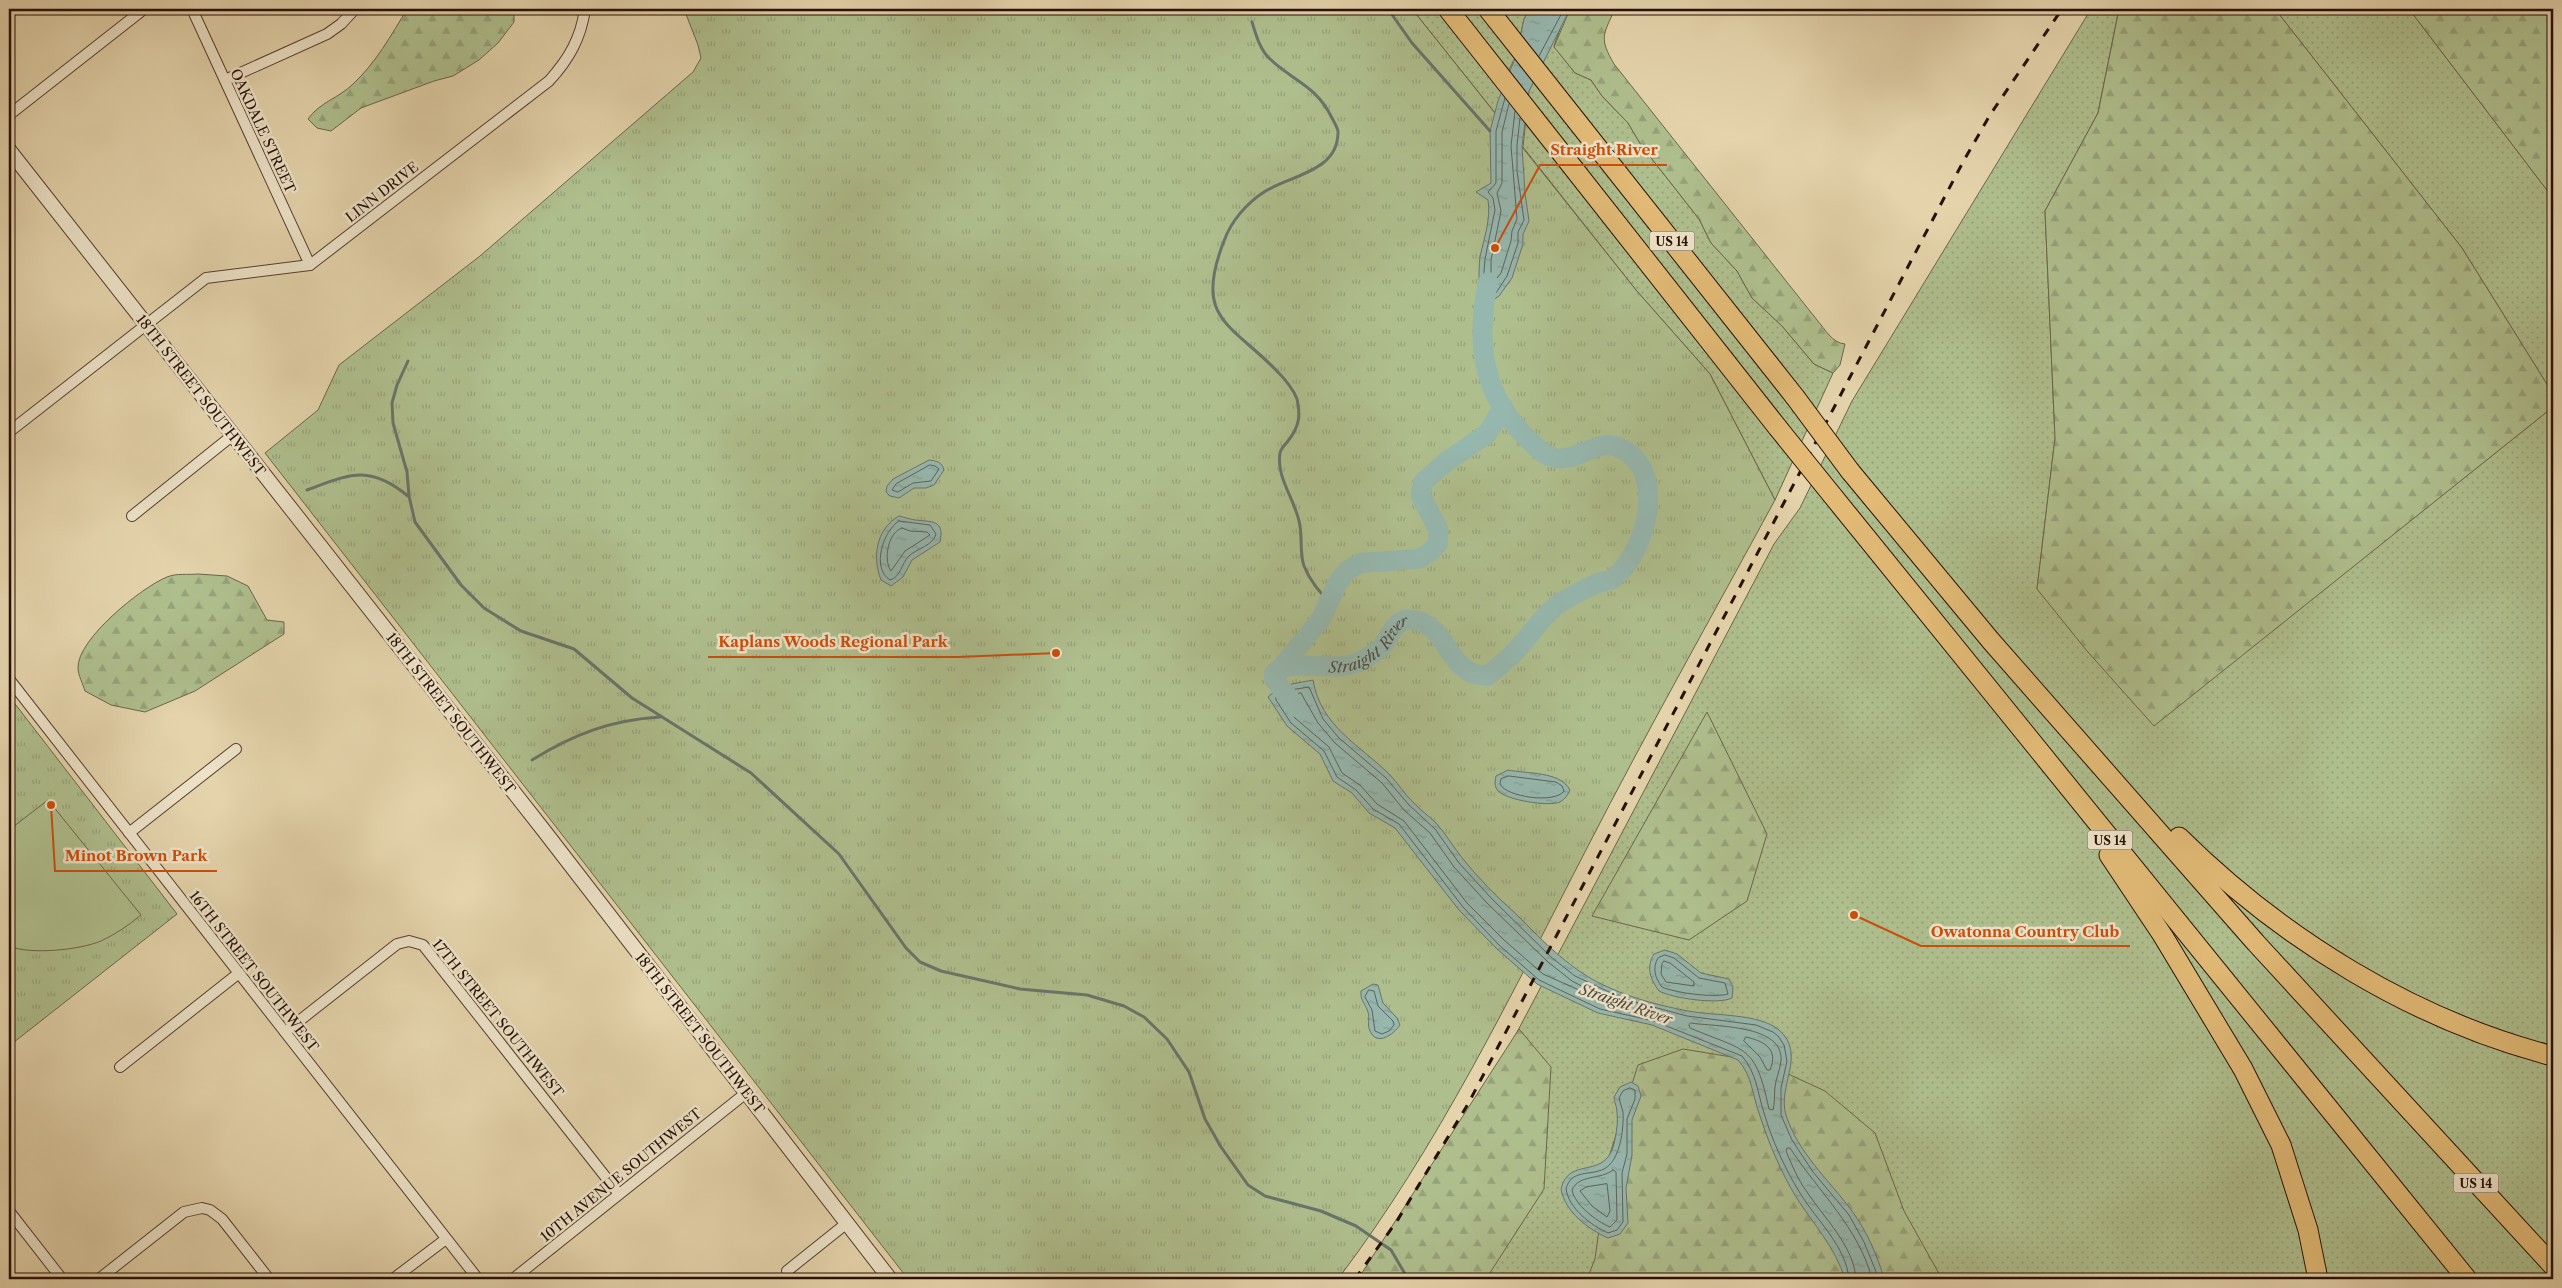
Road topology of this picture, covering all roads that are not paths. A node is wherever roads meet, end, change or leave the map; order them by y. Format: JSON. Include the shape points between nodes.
{"nodes":[{"id":1,"x":144,"y":9,"type":"edge"},
{"id":2,"x":192,"y":9,"type":"edge"},
{"id":3,"x":355,"y":9,"type":"edge"},
{"id":4,"x":585,"y":9,"type":"edge"},
{"id":5,"x":1448,"y":9,"type":"edge"},
{"id":6,"x":1488,"y":9,"type":"edge"},
{"id":7,"x":225,"y":80,"type":"junction"},
{"id":8,"x":9,"y":115,"type":"edge"},
{"id":9,"x":9,"y":150,"type":"edge"},
{"id":10,"x":310,"y":264,"type":"junction"},
{"id":11,"x":146,"y":324,"type":"junction"},
{"id":12,"x":9,"y":432,"type":"edge"},
{"id":13,"x":233,"y":435,"type":"junction"},
{"id":14,"x":132,"y":516,"type":"dead end"},
{"id":15,"x":9,"y":679,"type":"edge"},
{"id":16,"x":2068,"y":726,"type":"junction"},
{"id":17,"x":236,"y":749,"type":"dead end"},
{"id":18,"x":2042,"y":756,"type":"junction"},
{"id":19,"x":129,"y":833,"type":"junction"},
{"id":20,"x":238,"y":973,"type":"junction"},
{"id":21,"x":285,"y":1032,"type":"junction"},
{"id":22,"x":2553,"y":1056,"type":"edge"},
{"id":23,"x":120,"y":1067,"type":"dead end"},
{"id":24,"x":746,"y":1093,"type":"junction"},
{"id":25,"x":619,"y":1194,"type":"junction"},
{"id":26,"x":9,"y":1211,"type":"edge"},
{"id":27,"x":847,"y":1223,"type":"junction"},
{"id":28,"x":446,"y":1238,"type":"junction"},
{"id":29,"x":2553,"y":1266,"type":"edge"},
{"id":30,"x":787,"y":1271,"type":"dead end"},
{"id":31,"x":62,"y":1279,"type":"edge"},
{"id":32,"x":99,"y":1279,"type":"edge"},
{"id":33,"x":269,"y":1279,"type":"edge"},
{"id":34,"x":394,"y":1279,"type":"edge"},
{"id":35,"x":478,"y":1279,"type":"edge"},
{"id":36,"x":513,"y":1279,"type":"edge"},
{"id":37,"x":890,"y":1279,"type":"edge"},
{"id":38,"x":2318,"y":1279,"type":"edge"},
{"id":39,"x":2467,"y":1279,"type":"edge"}],
"edges":[{"from":1,"to":8,"type":"street"},
{"from":2,"to":7,"type":"street","name":"OAKDALE STREET"},
{"from":3,"to":7,"type":"street","via":[[327,34]]},
{"from":4,"to":10,"type":"street","name":"LINN DRIVE","via":[[581,31],[572,52],[549,81]]},
{"from":5,"to":18,"type":"highway","number":"US 14","bridge":true},
{"from":6,"to":16,"type":"highway","number":"US 14","bridge":true,"via":[[1850,471],[1991,641]]},
{"from":7,"to":10,"type":"street","name":"OAKDALE STREET"},
{"from":9,"to":11,"type":"street","name":"18TH STREET SOUTHWEST"},
{"from":10,"to":11,"type":"street","name":"LINN DRIVE","via":[[206,278]]},
{"from":11,"to":12,"type":"street","name":"LINN DRIVE"},
{"from":11,"to":13,"type":"street","name":"18TH STREET SOUTHWEST"},
{"from":13,"to":14,"type":"street"},
{"from":13,"to":24,"type":"street","name":"18TH STREET SOUTHWEST"},
{"from":15,"to":19,"type":"street","name":"16TH STREET SOUTHWEST"},
{"from":16,"to":22,"type":"highway","via":[[2196,854],[2264,913],[2348,969],[2429,1012],[2521,1048]]},
{"from":16,"to":29,"type":"highway","number":"US 14","via":[[2256,943]]},
{"from":17,"to":19,"type":"street"},
{"from":18,"to":38,"type":"highway","via":[[2163,936],[2243,1069],[2281,1145],[2308,1230]]},
{"from":18,"to":39,"type":"highway","number":"US 14"},
{"from":19,"to":20,"type":"street","name":"16TH STREET SOUTHWEST"},
{"from":20,"to":21,"type":"street","name":"16TH STREET SOUTHWEST"},
{"from":20,"to":23,"type":"street"},
{"from":21,"to":25,"type":"street","name":"17TH STREET SOUTHWEST","via":[[397,944],[409,941],[423,945]]},
{"from":21,"to":28,"type":"street","name":"16TH STREET SOUTHWEST"},
{"from":24,"to":25,"type":"street","name":"10TH AVENUE SOUTHWEST"},
{"from":24,"to":27,"type":"street","name":"18TH STREET SOUTHWEST"},
{"from":25,"to":36,"type":"street","name":"10TH AVENUE SOUTHWEST"},
{"from":26,"to":31,"type":"street"},
{"from":27,"to":30,"type":"street"},
{"from":27,"to":37,"type":"street","name":"18TH STREET SOUTHWEST"},
{"from":28,"to":34,"type":"street"},
{"from":28,"to":35,"type":"street","name":"16TH STREET SOUTHWEST"},
{"from":32,"to":33,"type":"street","via":[[184,1212],[202,1208],[222,1219]]}]}
